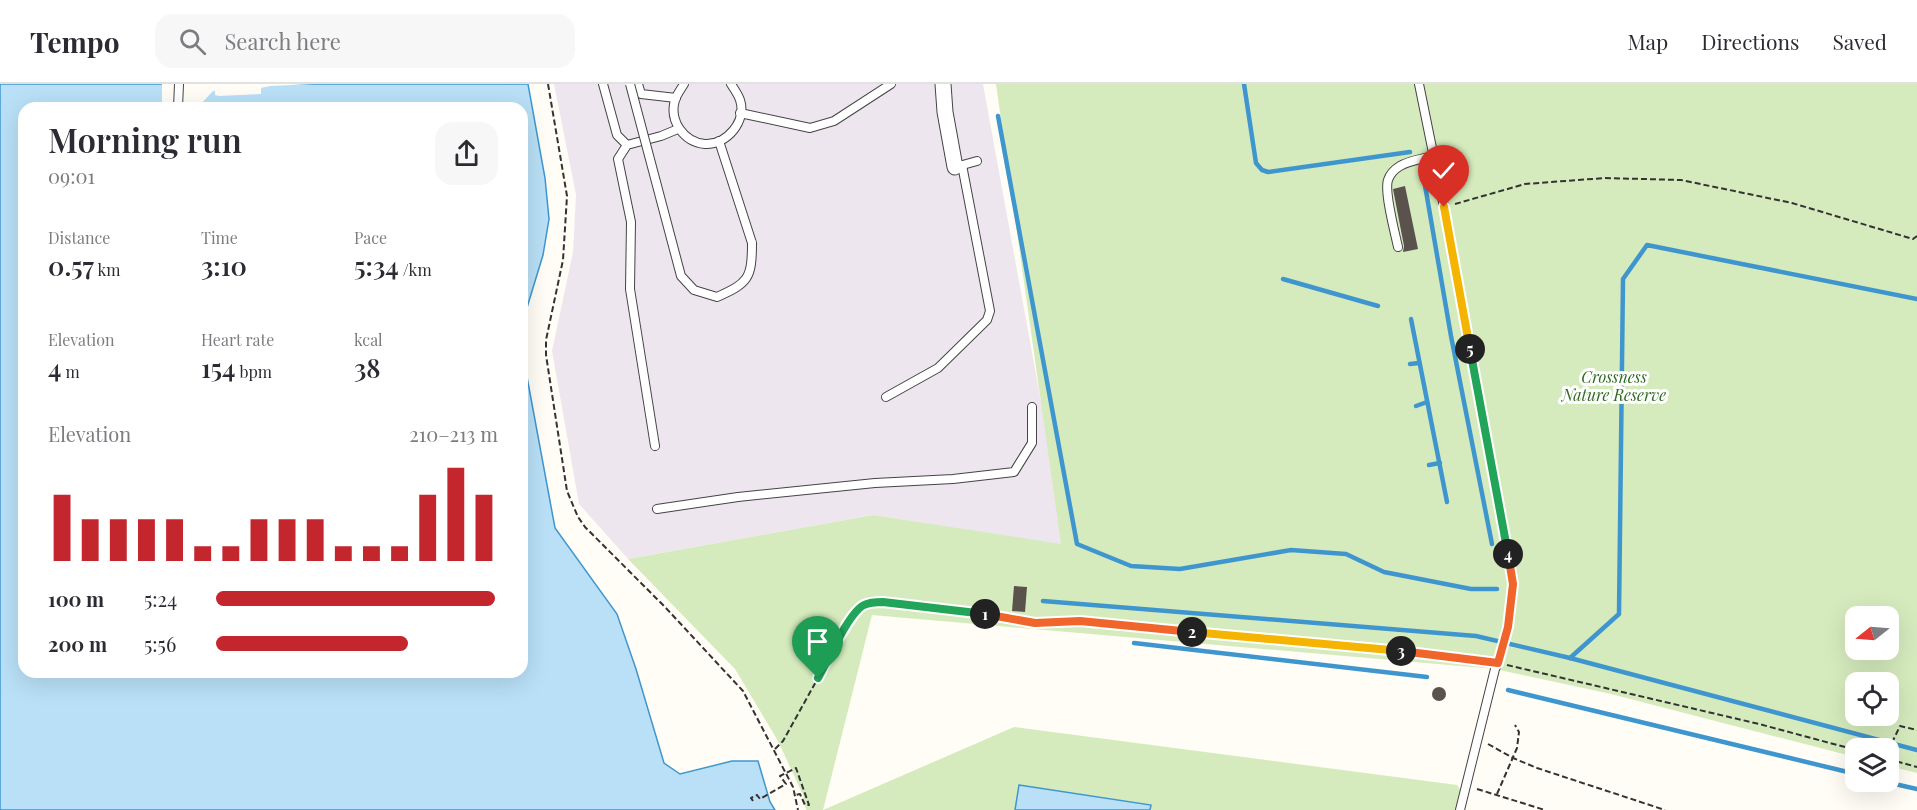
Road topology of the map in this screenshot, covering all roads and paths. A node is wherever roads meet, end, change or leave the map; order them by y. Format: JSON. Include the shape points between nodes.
{"nodes":[{"id":1,"x":179,"y":84,"type":"edge"},
{"id":2,"x":548,"y":84,"type":"edge"},
{"id":3,"x":603,"y":84,"type":"edge"},
{"id":4,"x":630,"y":84,"type":"edge"},
{"id":5,"x":638,"y":84,"type":"edge"},
{"id":6,"x":684,"y":84,"type":"edge"},
{"id":7,"x":731,"y":84,"type":"edge"},
{"id":8,"x":891,"y":84,"type":"edge"},
{"id":9,"x":943,"y":84,"type":"edge"},
{"id":10,"x":1419,"y":84,"type":"edge"},
{"id":11,"x":676,"y":98,"type":"junction"},
{"id":12,"x":178,"y":102,"type":"edge"},
{"id":13,"x":740,"y":113,"type":"junction"},
{"id":14,"x":678,"y":129,"type":"junction"},
{"id":15,"x":718,"y":141,"type":"junction"},
{"id":16,"x":627,"y":145,"type":"junction"},
{"id":17,"x":1433,"y":156,"type":"junction"},
{"id":18,"x":977,"y":161,"type":"dead end"},
{"id":19,"x":958,"y":166,"type":"junction"},
{"id":20,"x":1444,"y":207,"type":"junction"},
{"id":21,"x":1917,"y":236,"type":"edge"},
{"id":22,"x":1398,"y":247,"type":"dead end"},
{"id":23,"x":886,"y":397,"type":"dead end"},
{"id":24,"x":1032,"y":407,"type":"dead end"},
{"id":25,"x":655,"y":447,"type":"dead end"},
{"id":26,"x":657,"y":508,"type":"dead end"},
{"id":27,"x":1513,"y":584,"type":"joint"},
{"id":28,"x":1498,"y":663,"type":"junction"},
{"id":29,"x":1515,"y":725,"type":"dead end"},
{"id":30,"x":1917,"y":730,"type":"edge"},
{"id":31,"x":1895,"y":738,"type":"edge"},
{"id":32,"x":1478,"y":740,"type":"junction"},
{"id":33,"x":1845,"y":747,"type":"edge"},
{"id":34,"x":775,"y":749,"type":"junction"},
{"id":35,"x":1512,"y":757,"type":"junction"},
{"id":36,"x":1899,"y":762,"type":"edge"},
{"id":37,"x":1917,"y":767,"type":"edge"},
{"id":38,"x":787,"y":773,"type":"junction"},
{"id":39,"x":1466,"y":785,"type":"junction"},
{"id":40,"x":795,"y":795,"type":"junction"},
{"id":41,"x":1497,"y":795,"type":"junction"},
{"id":42,"x":753,"y":801,"type":"dead end"},
{"id":43,"x":798,"y":810,"type":"edge"},
{"id":44,"x":1460,"y":810,"type":"edge"},
{"id":45,"x":1545,"y":810,"type":"edge"},
{"id":46,"x":1665,"y":810,"type":"edge"}],
"edges":[{"from":1,"to":12,"type":"lane"},
{"from":2,"to":34,"type":"path","via":[[567,196],[563,260],[546,355],[567,491],[585,527],[738,685]]},
{"from":3,"to":16,"type":"lane","via":[[617,135]]},
{"from":4,"to":15,"type":"lane","bridge":true,"via":[[681,276],[694,290],[717,297],[742,286],[752,266],[752,243]]},
{"from":5,"to":11,"type":"lane","via":[[641,94]]},
{"from":6,"to":11,"type":"lane"},
{"from":7,"to":13,"type":"lane","via":[[740,98]]},
{"from":8,"to":13,"type":"lane","via":[[834,121],[810,128]]},
{"from":9,"to":19,"type":"street","via":[[945,112]]},
{"from":10,"to":17,"type":"lane"},
{"from":11,"to":14,"type":"lane"},
{"from":13,"to":15,"type":"lane","via":[[729,136]]},
{"from":14,"to":15,"type":"lane","via":[[689,139],[705,144]]},
{"from":14,"to":16,"type":"lane"},
{"from":16,"to":25,"type":"lane","via":[[618,159],[631,222],[630,289]]},
{"from":17,"to":20,"type":"lane"},
{"from":17,"to":22,"type":"lane","via":[[1401,165],[1388,180]]},
{"from":18,"to":19,"type":"lane"},
{"from":19,"to":23,"type":"lane","via":[[990,311],[987,320],[938,368]]},
{"from":20,"to":21,"type":"path","via":[[1525,184],[1605,178],[1681,180],[1792,203],[1913,239]]},
{"from":20,"to":27,"type":"lane"},
{"from":24,"to":26,"type":"lane","via":[[1032,443],[1014,472],[875,483]]},
{"from":27,"to":28,"type":"path","via":[[1508,627]]},
{"from":28,"to":32,"type":"lane"},
{"from":28,"to":33,"type":"path"},
{"from":28,"to":34,"type":"path","via":[[1080,621],[1035,623],[872,602],[862,605],[853,615]]},
{"from":29,"to":35,"type":"path","via":[[1519,732]]},
{"from":30,"to":31,"type":"path","via":[[1900,726]]},
{"from":32,"to":35,"type":"path"},
{"from":32,"to":39,"type":"lane"},
{"from":34,"to":38,"type":"path"},
{"from":35,"to":41,"type":"path"},
{"from":35,"to":46,"type":"path"},
{"from":36,"to":37,"type":"path"},
{"from":38,"to":40,"type":"path"},
{"from":38,"to":40,"type":"path","via":[[796,768],[809,805],[805,805],[800,794]]},
{"from":38,"to":42,"type":"path","via":[[780,776],[786,784],[760,800],[757,795],[751,798]]},
{"from":39,"to":41,"type":"path"},
{"from":39,"to":44,"type":"lane"},
{"from":40,"to":43,"type":"path"},
{"from":41,"to":45,"type":"path"}]}
